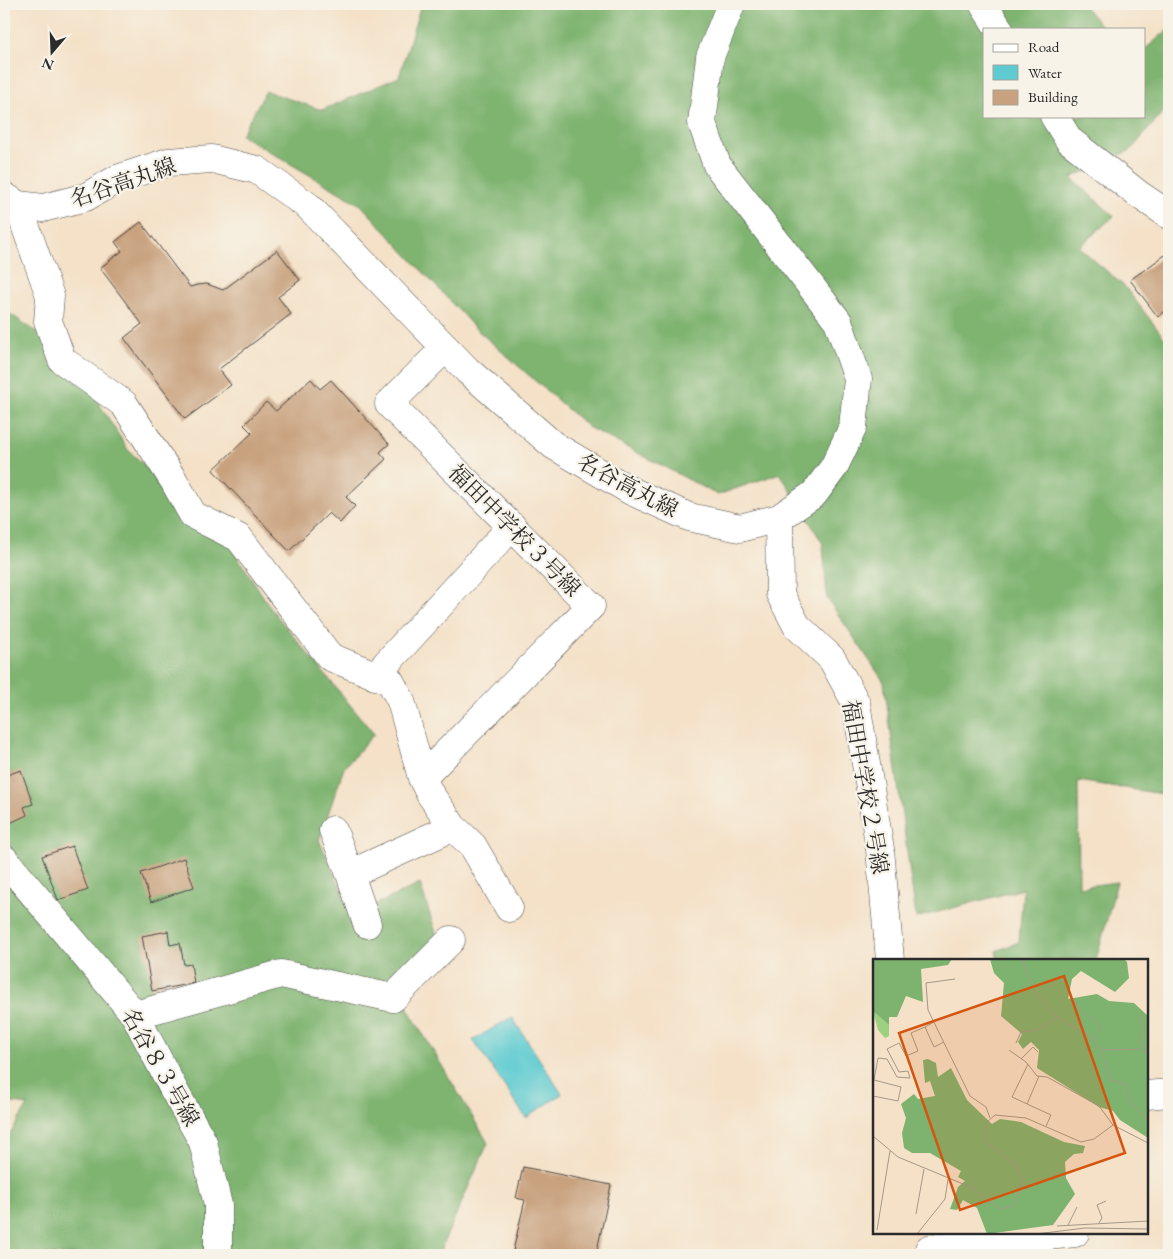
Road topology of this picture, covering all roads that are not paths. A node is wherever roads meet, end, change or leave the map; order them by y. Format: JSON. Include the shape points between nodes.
{"nodes":[{"id":1,"x":731,"y":4,"type":"edge"},
{"id":2,"x":983,"y":4,"type":"edge"},
{"id":3,"x":997,"y":28,"type":"edge"},
{"id":4,"x":1055,"y":118,"type":"edge"},
{"id":5,"x":11,"y":200,"type":"edge"},
{"id":6,"x":1169,"y":215,"type":"edge"},
{"id":7,"x":445,"y":348,"type":"junction"},
{"id":8,"x":779,"y":518,"type":"junction"},
{"id":9,"x":512,"y":526,"type":"junction"},
{"id":10,"x":375,"y":676,"type":"junction"},
{"id":11,"x":422,"y":778,"type":"junction"},
{"id":12,"x":453,"y":827,"type":"junction"},
{"id":13,"x":334,"y":830,"type":"dead end"},
{"id":14,"x":4,"y":859,"type":"edge"},
{"id":15,"x":350,"y":874,"type":"junction"},
{"id":16,"x":509,"y":908,"type":"dead end"},
{"id":17,"x":367,"y":924,"type":"dead end"},
{"id":18,"x":450,"y":940,"type":"dead end"},
{"id":19,"x":890,"y":959,"type":"edge"},
{"id":20,"x":135,"y":1015,"type":"junction"},
{"id":21,"x":1169,"y":1093,"type":"edge"},
{"id":22,"x":1148,"y":1095,"type":"edge"},
{"id":23,"x":1054,"y":1234,"type":"edge"},
{"id":24,"x":992,"y":1237,"type":"edge"},
{"id":25,"x":928,"y":1246,"type":"edge"},
{"id":26,"x":218,"y":1255,"type":"edge"}],
"edges":[{"from":1,"to":8,"type":"street","name":"名谷高丸線","via":[[710,58],[702,123],[717,166],[838,320],[858,379],[853,427],[834,467],[814,494]]},
{"from":2,"to":3,"type":"street"},
{"from":4,"to":6,"type":"street","via":[[1069,140]]},
{"from":5,"to":7,"type":"street","name":"名谷高丸線","via":[[43,208],[86,197],[117,180],[168,162],[212,159],[257,170],[308,206]]},
{"from":5,"to":10,"type":"street","via":[[50,296],[48,321],[62,360],[124,404],[193,515],[239,538],[330,657]]},
{"from":7,"to":8,"type":"street","name":"名谷高丸線","via":[[553,445],[631,491],[689,517],[740,528]]},
{"from":7,"to":9,"type":"street","name":"福田中学校３号線","via":[[389,404]]},
{"from":8,"to":19,"type":"street","name":"福田中学校２号線","via":[[780,594],[798,626],[832,659],[856,703],[880,849]]},
{"from":9,"to":10,"type":"street"},
{"from":9,"to":11,"type":"street","name":"福田中学校３号線","via":[[591,606]]},
{"from":10,"to":11,"type":"street","via":[[390,682],[401,701]]},
{"from":11,"to":12,"type":"street"},
{"from":12,"to":15,"type":"street"},
{"from":12,"to":16,"type":"street","via":[[473,846]]},
{"from":13,"to":15,"type":"street"},
{"from":14,"to":20,"type":"street","name":"名谷８３号線"},
{"from":15,"to":17,"type":"street"},
{"from":18,"to":20,"type":"street","via":[[393,998],[281,974]]},
{"from":20,"to":26,"type":"street","name":"名谷８３号線","via":[[203,1142],[218,1205]]},
{"from":21,"to":22,"type":"street"},
{"from":23,"to":24,"type":"street"},
{"from":24,"to":25,"type":"street"}]}
